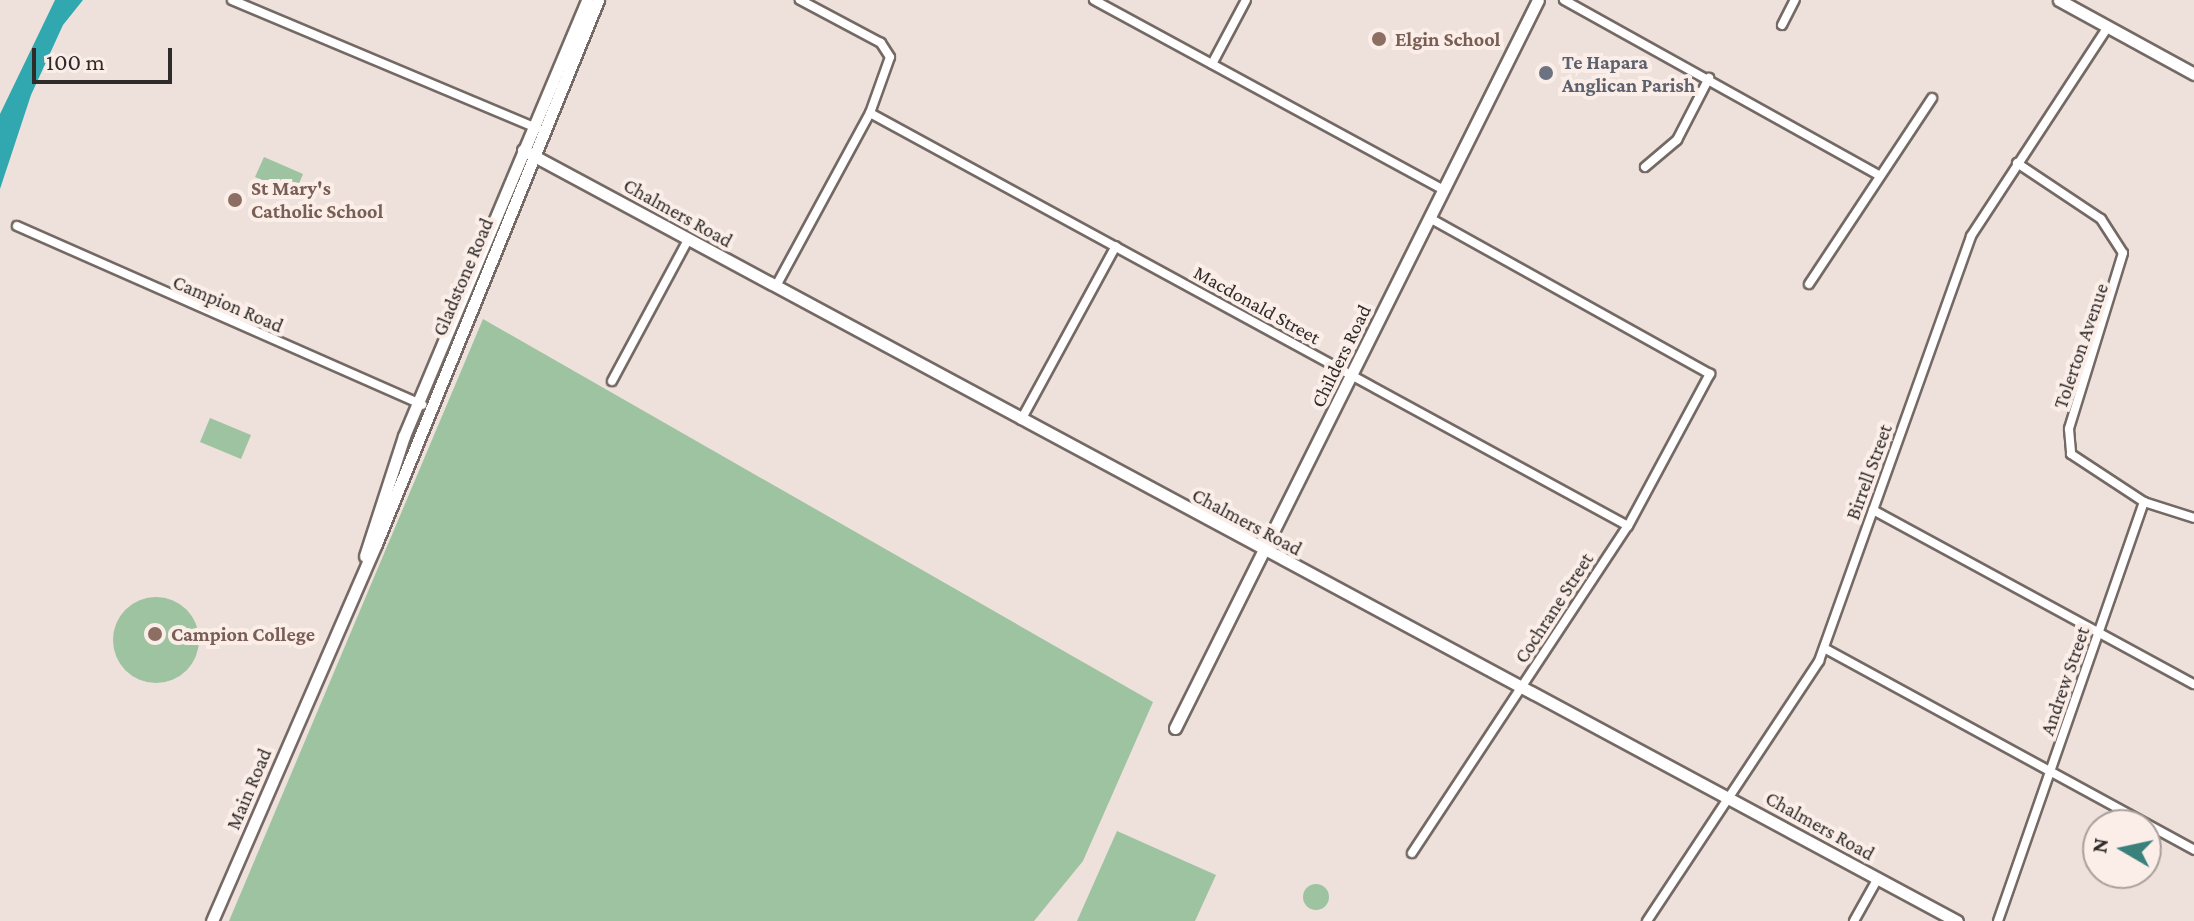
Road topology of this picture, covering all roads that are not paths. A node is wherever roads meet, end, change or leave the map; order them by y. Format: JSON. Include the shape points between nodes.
{"nodes":[{"id":1,"x":232,"y":0,"type":"edge"},
{"id":2,"x":587,"y":0,"type":"edge"},
{"id":3,"x":598,"y":0,"type":"edge"},
{"id":4,"x":800,"y":0,"type":"edge"},
{"id":5,"x":1094,"y":0,"type":"edge"},
{"id":6,"x":1246,"y":0,"type":"edge"},
{"id":7,"x":1538,"y":0,"type":"edge"},
{"id":8,"x":1564,"y":0,"type":"edge"},
{"id":9,"x":1795,"y":0,"type":"edge"},
{"id":10,"x":2059,"y":0,"type":"edge"},
{"id":11,"x":1782,"y":25,"type":"dead end"},
{"id":12,"x":2108,"y":27,"type":"junction"},
{"id":13,"x":1212,"y":64,"type":"junction"},
{"id":14,"x":2194,"y":74,"type":"edge"},
{"id":15,"x":1709,"y":78,"type":"junction"},
{"id":16,"x":1932,"y":98,"type":"dead end"},
{"id":17,"x":870,"y":113,"type":"junction"},
{"id":18,"x":539,"y":128,"type":"junction"},
{"id":19,"x":528,"y":153,"type":"junction"},
{"id":20,"x":2017,"y":163,"type":"junction"},
{"id":21,"x":1645,"y":167,"type":"dead end"},
{"id":22,"x":1879,"y":175,"type":"junction"},
{"id":23,"x":1444,"y":190,"type":"junction"},
{"id":24,"x":1430,"y":218,"type":"junction"},
{"id":25,"x":17,"y":226,"type":"dead end"},
{"id":26,"x":689,"y":238,"type":"junction"},
{"id":27,"x":1116,"y":246,"type":"junction"},
{"id":28,"x":1809,"y":284,"type":"dead end"},
{"id":29,"x":776,"y":286,"type":"junction"},
{"id":30,"x":1351,"y":376,"type":"junction"},
{"id":31,"x":612,"y":381,"type":"dead end"},
{"id":32,"x":423,"y":405,"type":"junction"},
{"id":33,"x":1021,"y":420,"type":"junction"},
{"id":34,"x":2144,"y":502,"type":"junction"},
{"id":35,"x":1873,"y":510,"type":"junction"},
{"id":36,"x":2194,"y":518,"type":"edge"},
{"id":37,"x":1628,"y":526,"type":"junction"},
{"id":38,"x":1264,"y":552,"type":"junction"},
{"id":39,"x":2099,"y":632,"type":"junction"},
{"id":40,"x":1824,"y":648,"type":"junction"},
{"id":41,"x":319,"y":671,"type":"joint"},
{"id":42,"x":2194,"y":684,"type":"edge"},
{"id":43,"x":1522,"y":686,"type":"junction"},
{"id":44,"x":1175,"y":728,"type":"dead end"},
{"id":45,"x":2050,"y":771,"type":"junction"},
{"id":46,"x":1730,"y":797,"type":"junction"},
{"id":47,"x":2194,"y":850,"type":"edge"},
{"id":48,"x":1412,"y":853,"type":"dead end"},
{"id":49,"x":1878,"y":878,"type":"junction"},
{"id":50,"x":212,"y":921,"type":"edge"},
{"id":51,"x":1647,"y":921,"type":"edge"},
{"id":52,"x":1854,"y":921,"type":"edge"},
{"id":53,"x":1957,"y":921,"type":"edge"},
{"id":54,"x":1998,"y":921,"type":"edge"}],
"edges":[{"from":1,"to":18,"type":"street"},
{"from":2,"to":18,"type":"street","name":"Gladstone Road"},
{"from":3,"to":18,"type":"street","name":"Gladstone Road"},
{"from":4,"to":17,"type":"street","via":[[889,52]]},
{"from":5,"to":13,"type":"street"},
{"from":6,"to":13,"type":"street"},
{"from":7,"to":23,"type":"street","name":"Childers Road"},
{"from":8,"to":15,"type":"street"},
{"from":9,"to":11,"type":"street"},
{"from":10,"to":12,"type":"street"},
{"from":12,"to":14,"type":"street"},
{"from":12,"to":20,"type":"street","name":"Birrell Street"},
{"from":13,"to":23,"type":"street"},
{"from":15,"to":21,"type":"street","via":[[1677,140]]},
{"from":15,"to":22,"type":"street"},
{"from":16,"to":22,"type":"street"},
{"from":17,"to":27,"type":"street","name":"Macdonald Street"},
{"from":17,"to":29,"type":"street"},
{"from":18,"to":19,"type":"street","name":"Gladstone Road"},
{"from":19,"to":26,"type":"street","name":"Chalmers Road"},
{"from":19,"to":32,"type":"street","name":"Gladstone Road"},
{"from":20,"to":34,"type":"street","name":"Tolerton Avenue","via":[[2119,239],[2120,282],[2068,446],[2076,463]]},
{"from":20,"to":35,"type":"street","name":"Birrell Street","via":[[1971,236]]},
{"from":22,"to":28,"type":"street"},
{"from":23,"to":24,"type":"street","name":"Childers Road"},
{"from":24,"to":30,"type":"street","name":"Childers Road"},
{"from":24,"to":37,"type":"street","name":"Cochrane Street","via":[[1710,374]]},
{"from":25,"to":32,"type":"street","name":"Campion Road"},
{"from":26,"to":29,"type":"street","name":"Chalmers Road"},
{"from":26,"to":31,"type":"street"},
{"from":27,"to":30,"type":"street","name":"Macdonald Street"},
{"from":27,"to":33,"type":"street"},
{"from":29,"to":33,"type":"street","name":"Chalmers Road"},
{"from":30,"to":37,"type":"street","name":"Macdonald Street"},
{"from":30,"to":38,"type":"street","name":"Childers Road"},
{"from":32,"to":41,"type":"street","name":"Gladstone Road"},
{"from":33,"to":38,"type":"street","name":"Chalmers Road"},
{"from":34,"to":36,"type":"street"},
{"from":34,"to":39,"type":"street","name":"Andrew Street"},
{"from":35,"to":39,"type":"street"},
{"from":35,"to":40,"type":"street","name":"Birrell Street"},
{"from":37,"to":43,"type":"street","name":"Cochrane Street"},
{"from":38,"to":43,"type":"street","name":"Chalmers Road"},
{"from":38,"to":44,"type":"street","name":"Childers Road"},
{"from":39,"to":42,"type":"street"},
{"from":39,"to":45,"type":"street","name":"Andrew Street"},
{"from":40,"to":45,"type":"street"},
{"from":40,"to":46,"type":"street","name":"Birrell Street"},
{"from":41,"to":50,"type":"street","name":"Main Road"},
{"from":43,"to":46,"type":"street","name":"Chalmers Road"},
{"from":43,"to":48,"type":"street","name":"Cochrane Street"},
{"from":45,"to":47,"type":"street"},
{"from":45,"to":54,"type":"street","name":"Andrew Street"},
{"from":46,"to":49,"type":"street","name":"Chalmers Road"},
{"from":46,"to":51,"type":"street","name":"Birrell Street"},
{"from":49,"to":52,"type":"street"},
{"from":49,"to":53,"type":"street","name":"Chalmers Road"}]}
